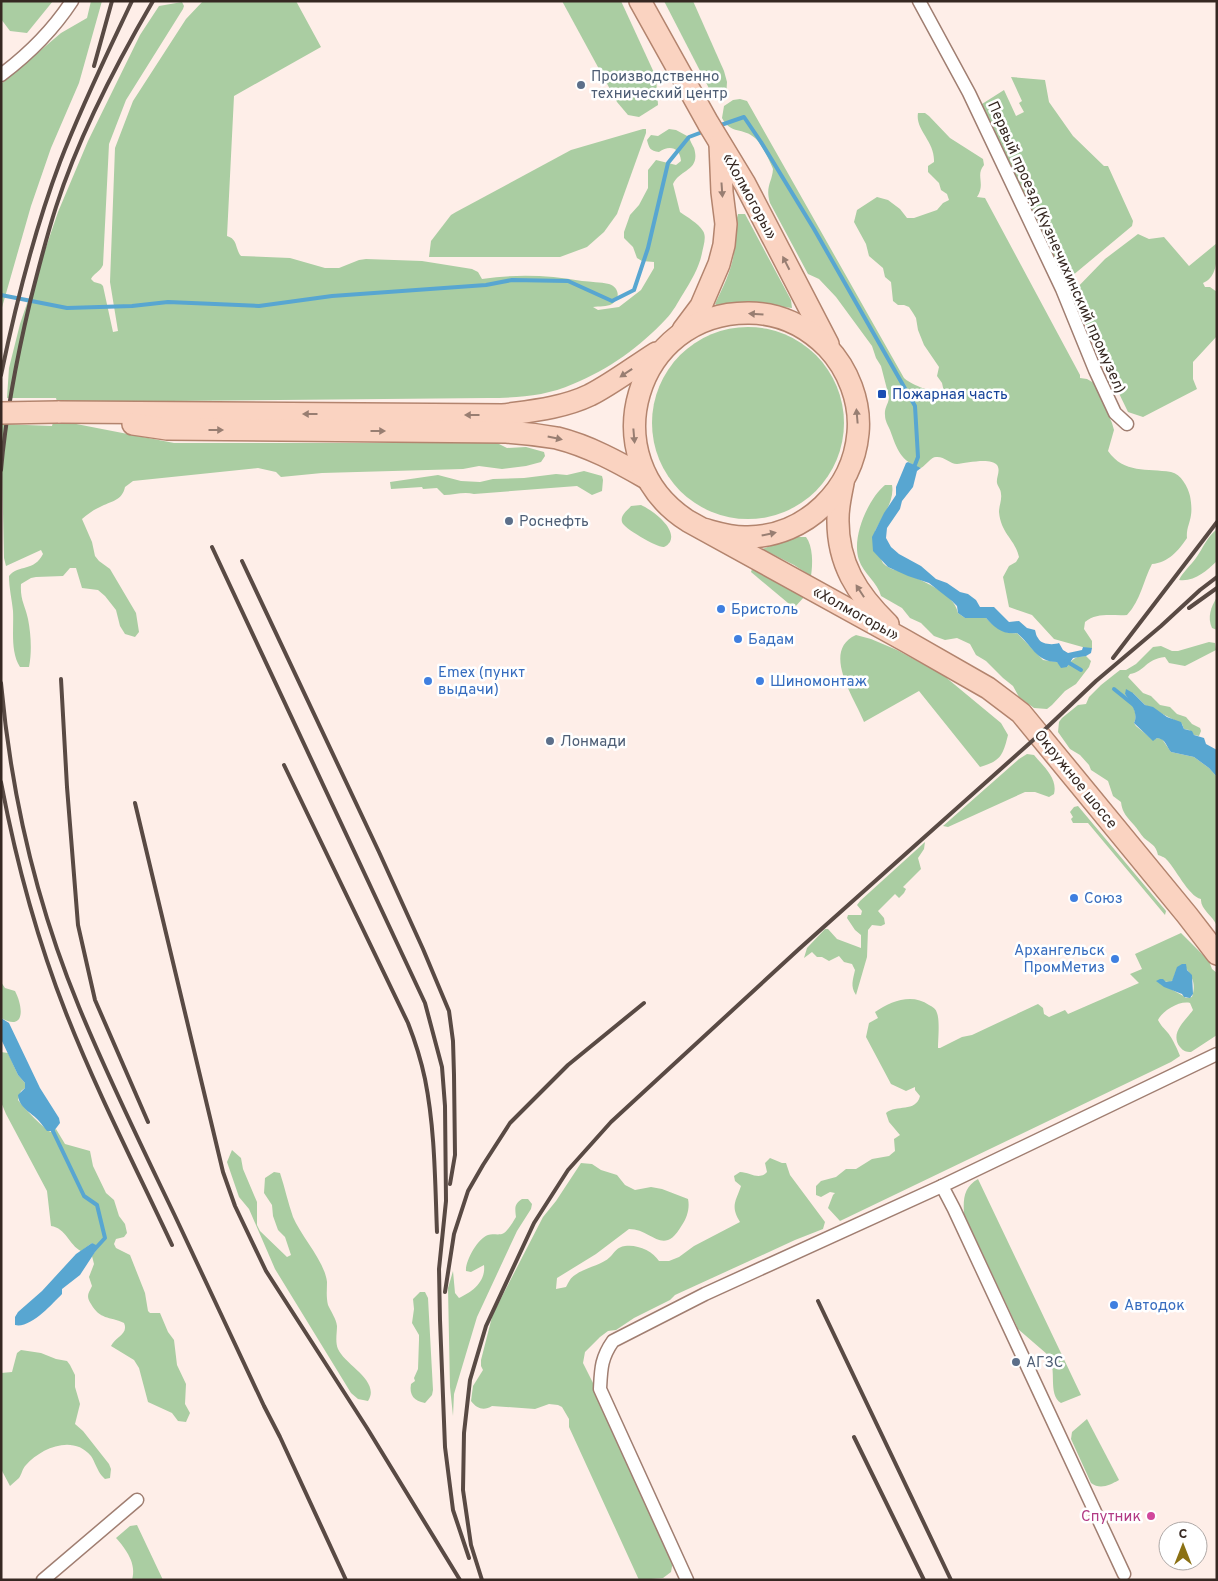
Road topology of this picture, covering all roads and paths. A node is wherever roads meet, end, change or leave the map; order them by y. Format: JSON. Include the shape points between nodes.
{"nodes":[{"id":1,"x":72,"y":1,"type":"edge"},
{"id":2,"x":640,"y":1,"type":"edge"},
{"id":3,"x":919,"y":1,"type":"edge"},
{"id":4,"x":1,"y":75,"type":"edge"},
{"id":5,"x":714,"y":132,"type":"junction"},
{"id":6,"x":673,"y":340,"type":"junction"},
{"id":7,"x":833,"y":353,"type":"junction"},
{"id":8,"x":58,"y":412,"type":"junction"},
{"id":9,"x":1,"y":413,"type":"edge"},
{"id":10,"x":1127,"y":424,"type":"dead end"},
{"id":11,"x":646,"y":478,"type":"junction"},
{"id":12,"x":843,"y":481,"type":"junction"},
{"id":13,"x":704,"y":529,"type":"junction"},
{"id":14,"x":904,"y":640,"type":"junction"},
{"id":15,"x":1217,"y":954,"type":"edge"},
{"id":16,"x":1217,"y":1054,"type":"edge"},
{"id":17,"x":942,"y":1186,"type":"junction"},
{"id":18,"x":137,"y":1500,"type":"dead end"},
{"id":19,"x":1124,"y":1574,"type":"dead end"},
{"id":20,"x":42,"y":1580,"type":"edge"},
{"id":21,"x":687,"y":1580,"type":"edge"}],
"edges":[{"from":1,"to":4,"type":"street","via":[[27,55]]},
{"from":2,"to":5,"type":"main road"},
{"from":3,"to":10,"type":"street","name":"Первый проезд (Кузнечихинский промузел)","via":[[973,102],[1062,289],[1114,413]]},
{"from":5,"to":6,"type":"main road","name":"«Холмогоры»","one_way":true,"via":[[726,224],[724,245],[701,306]]},
{"from":7,"to":5,"type":"main road","name":"«Холмогоры»","one_way":true,"via":[[746,184]]},
{"from":7,"to":6,"type":"main road","name":"«Холмогоры»","one_way":true,"via":[[802,328],[761,314],[717,316],[698,323]]},
{"from":6,"to":8,"type":"main road","one_way":true,"via":[[588,396],[535,411],[502,415]]},
{"from":6,"to":11,"type":"main road","name":"«Холмогоры»","one_way":true,"via":[[651,364],[636,403],[635,442]]},
{"from":12,"to":7,"type":"main road","name":"«Холмогоры»","one_way":true,"via":[[855,452],[858,416],[851,386]]},
{"from":8,"to":9,"type":"main road","bridge":true},
{"from":8,"to":11,"type":"main road","one_way":true,"via":[[167,429],[532,434],[585,448]]},
{"from":11,"to":13,"type":"main road","name":"«Холмогоры»","via":[[667,505]]},
{"from":13,"to":12,"type":"main road","name":"«Холмогоры»","one_way":true,"via":[[748,537],[782,531],[822,508]]},
{"from":14,"to":12,"type":"main road","name":"«Холмогоры»","one_way":true,"via":[[871,607],[848,572],[840,544],[838,517]]},
{"from":13,"to":14,"type":"main road","name":"«Холмогоры»"},
{"from":14,"to":15,"type":"main road","name":"Окружное шоссе","via":[[988,688],[1021,713]]},
{"from":16,"to":17,"type":"street"},
{"from":17,"to":19,"type":"street"},
{"from":17,"to":21,"type":"street","via":[[705,1294],[613,1341],[604,1353],[600,1389]]},
{"from":18,"to":20,"type":"street"}]}
